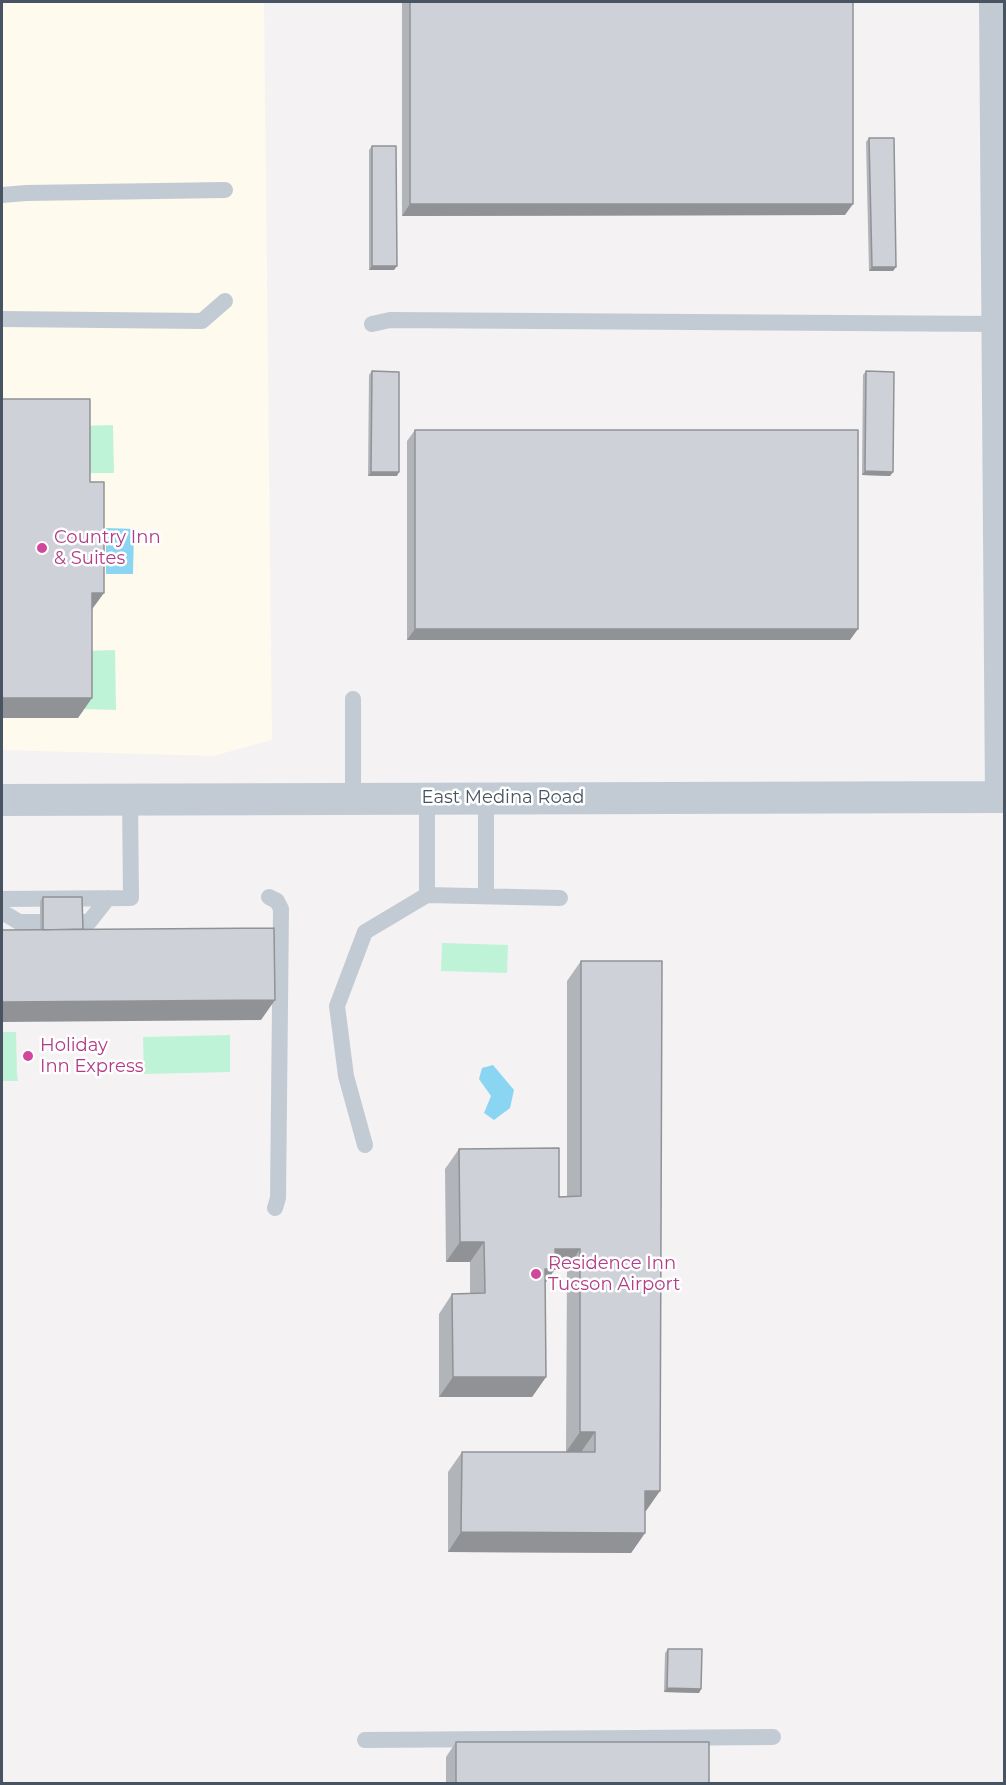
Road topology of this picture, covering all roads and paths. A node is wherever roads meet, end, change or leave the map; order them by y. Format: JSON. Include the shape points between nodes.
{"nodes":[{"id":1,"x":995,"y":2,"type":"edge"},
{"id":2,"x":225,"y":190,"type":"dead end"},
{"id":3,"x":2,"y":195,"type":"edge"},
{"id":4,"x":225,"y":301,"type":"dead end"},
{"id":5,"x":2,"y":319,"type":"edge"},
{"id":6,"x":372,"y":324,"type":"dead end"},
{"id":7,"x":998,"y":324,"type":"junction"},
{"id":8,"x":353,"y":699,"type":"dead end"},
{"id":9,"x":1003,"y":797,"type":"edge"},
{"id":10,"x":427,"y":798,"type":"junction"},
{"id":11,"x":486,"y":798,"type":"junction"},
{"id":12,"x":130,"y":799,"type":"junction"},
{"id":13,"x":353,"y":799,"type":"junction"},
{"id":14,"x":2,"y":800,"type":"edge"},
{"id":15,"x":427,"y":895,"type":"junction"},
{"id":16,"x":486,"y":895,"type":"junction"},
{"id":17,"x":269,"y":897,"type":"dead end"},
{"id":18,"x":108,"y":898,"type":"junction"},
{"id":19,"x":560,"y":898,"type":"dead end"},
{"id":20,"x":2,"y":899,"type":"edge"},
{"id":21,"x":2,"y":912,"type":"edge"},
{"id":22,"x":40,"y":922,"type":"edge"},
{"id":23,"x":80,"y":922,"type":"edge"},
{"id":24,"x":365,"y":1144,"type":"dead end"},
{"id":25,"x":275,"y":1208,"type":"dead end"},
{"id":26,"x":773,"y":1737,"type":"dead end"},
{"id":27,"x":365,"y":1740,"type":"dead end"}],
"edges":[{"from":1,"to":7,"type":"street"},
{"from":2,"to":3,"type":"lane"},
{"from":4,"to":5,"type":"lane","via":[[202,321]]},
{"from":6,"to":7,"type":"lane","via":[[390,320]]},
{"from":7,"to":9,"type":"street"},
{"from":8,"to":13,"type":"lane"},
{"from":9,"to":11,"type":"street","name":"East Medina Road"},
{"from":10,"to":11,"type":"street","name":"East Medina Road"},
{"from":10,"to":13,"type":"street","name":"East Medina Road"},
{"from":10,"to":15,"type":"lane"},
{"from":11,"to":16,"type":"lane"},
{"from":12,"to":13,"type":"street","name":"East Medina Road"},
{"from":12,"to":14,"type":"street","name":"East Medina Road"},
{"from":12,"to":18,"type":"lane","via":[[131,898]]},
{"from":15,"to":16,"type":"lane"},
{"from":15,"to":24,"type":"lane","via":[[365,932],[337,1006],[346,1076]]},
{"from":16,"to":19,"type":"lane"},
{"from":17,"to":25,"type":"lane","via":[[281,909]]},
{"from":18,"to":20,"type":"lane"},
{"from":18,"to":23,"type":"lane","via":[[89,922]]},
{"from":21,"to":22,"type":"lane","via":[[19,922]]},
{"from":26,"to":27,"type":"lane"}]}
